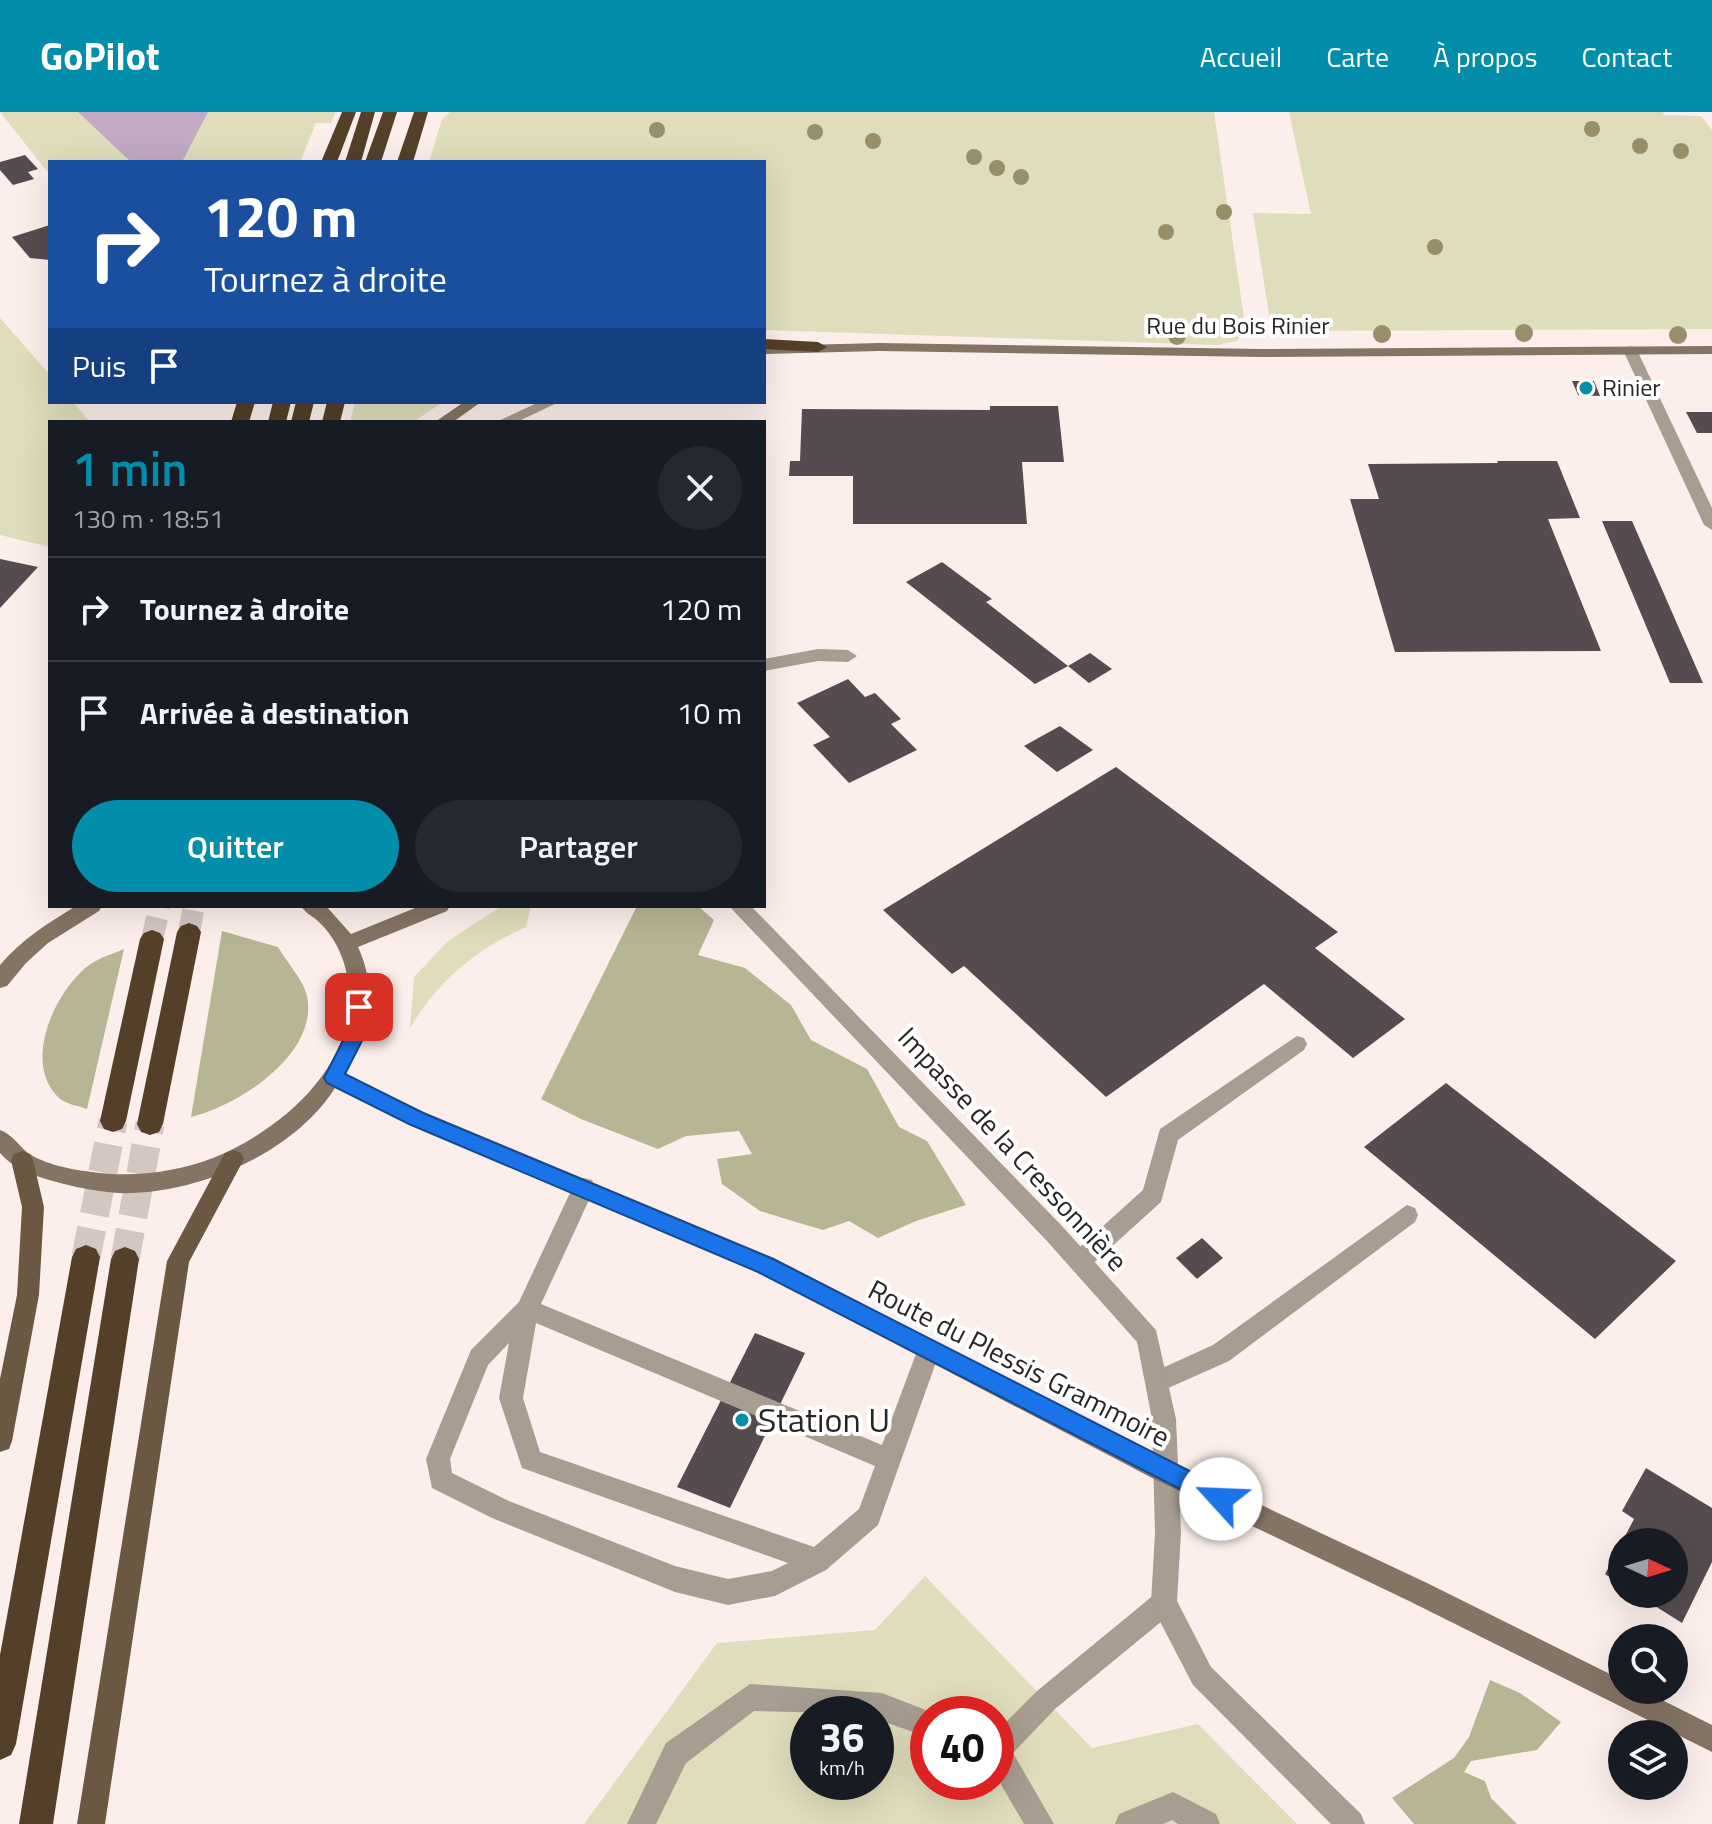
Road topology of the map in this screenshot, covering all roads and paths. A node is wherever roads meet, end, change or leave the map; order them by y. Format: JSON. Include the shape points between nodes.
{"nodes":[{"id":1,"x":349,"y":112,"type":"edge"},
{"id":2,"x":368,"y":112,"type":"edge"},
{"id":3,"x":390,"y":112,"type":"edge"},
{"id":4,"x":420,"y":117,"type":"edge"},
{"id":5,"x":330,"y":160,"type":"edge"},
{"id":6,"x":354,"y":160,"type":"edge"},
{"id":7,"x":374,"y":160,"type":"edge"},
{"id":8,"x":406,"y":160,"type":"edge"},
{"id":9,"x":417,"y":160,"type":"edge"},
{"id":10,"x":766,"y":347,"type":"edge"},
{"id":11,"x":818,"y":347,"type":"joint"},
{"id":12,"x":1630,"y":350,"type":"junction"},
{"id":13,"x":1712,"y":350,"type":"edge"},
{"id":14,"x":471,"y":404,"type":"edge"},
{"id":15,"x":547,"y":404,"type":"edge"},
{"id":16,"x":446,"y":420,"type":"edge"},
{"id":17,"x":509,"y":420,"type":"edge"},
{"id":18,"x":1712,"y":525,"type":"edge"},
{"id":19,"x":848,"y":656,"type":"dead end"},
{"id":20,"x":766,"y":665,"type":"edge"},
{"id":21,"x":89,"y":908,"type":"edge"},
{"id":22,"x":315,"y":908,"type":"edge"},
{"id":23,"x":435,"y":908,"type":"edge"},
{"id":24,"x":741,"y":908,"type":"edge"},
{"id":25,"x":189,"y":932,"type":"tunnel mouth"},
{"id":26,"x":152,"y":939,"type":"tunnel mouth"},
{"id":27,"x":348,"y":943,"type":"junction"},
{"id":28,"x":3,"y":973,"type":"edge"},
{"id":29,"x":1297,"y":1044,"type":"dead end"},
{"id":30,"x":334,"y":1078,"type":"junction"},
{"id":31,"x":113,"y":1121,"type":"tunnel mouth"},
{"id":32,"x":150,"y":1124,"type":"tunnel mouth"},
{"id":33,"x":0,"y":1139,"type":"edge"},
{"id":34,"x":233,"y":1159,"type":"junction"},
{"id":35,"x":22,"y":1160,"type":"junction"},
{"id":36,"x":584,"y":1187,"type":"junction"},
{"id":37,"x":1407,"y":1215,"type":"dead end"},
{"id":38,"x":86,"y":1257,"type":"tunnel mouth"},
{"id":39,"x":125,"y":1259,"type":"tunnel mouth"},
{"id":40,"x":1080,"y":1261,"type":"junction"},
{"id":41,"x":527,"y":1309,"type":"junction"},
{"id":42,"x":928,"y":1351,"type":"junction"},
{"id":43,"x":1157,"y":1382,"type":"junction"},
{"id":44,"x":0,"y":1441,"type":"edge"},
{"id":45,"x":890,"y":1460,"type":"junction"},
{"id":46,"x":1165,"y":1472,"type":"junction"},
{"id":47,"x":817,"y":1561,"type":"junction"},
{"id":48,"x":1164,"y":1603,"type":"junction"},
{"id":49,"x":910,"y":1717,"type":"edge"},
{"id":50,"x":1014,"y":1733,"type":"edge"},
{"id":51,"x":1712,"y":1739,"type":"edge"},
{"id":52,"x":0,"y":1744,"type":"edge"},
{"id":53,"x":1014,"y":1779,"type":"edge"},
{"id":54,"x":36,"y":1824,"type":"edge"},
{"id":55,"x":91,"y":1824,"type":"edge"},
{"id":56,"x":641,"y":1824,"type":"edge"},
{"id":57,"x":1040,"y":1824,"type":"edge"},
{"id":58,"x":1129,"y":1824,"type":"edge"},
{"id":59,"x":1206,"y":1824,"type":"edge"},
{"id":60,"x":1351,"y":1824,"type":"edge"}],
"edges":[{"from":1,"to":5,"type":"highway"},
{"from":2,"to":6,"type":"highway"},
{"from":3,"to":7,"type":"highway"},
{"from":4,"to":8,"type":"highway"},
{"from":4,"to":9,"type":"highway"},
{"from":10,"to":11,"type":"highway"},
{"from":11,"to":12,"type":"street","name":"Rue du Bois Rinier","via":[[1262,353]]},
{"from":12,"to":13,"type":"street","name":"Rue du Bois Rinier"},
{"from":12,"to":18,"type":"street"},
{"from":14,"to":16,"type":"street"},
{"from":15,"to":17,"type":"street"},
{"from":19,"to":20,"type":"street","via":[[818,655]]},
{"from":21,"to":28,"type":"street","via":[[48,932]]},
{"from":22,"to":27,"type":"street"},
{"from":23,"to":27,"type":"street"},
{"from":24,"to":40,"type":"street","name":"Impasse de la Cressonnière"},
{"from":25,"to":32,"type":"highway"},
{"from":26,"to":31,"type":"highway"},
{"from":27,"to":30,"type":"street","via":[[362,984],[357,1031]]},
{"from":29,"to":40,"type":"street","via":[[1168,1135],[1153,1195]]},
{"from":30,"to":34,"type":"street","via":[[292,1123]]},
{"from":30,"to":36,"type":"street","name":"Route du Plessis Grammoire"},
{"from":33,"to":35,"type":"street"},
{"from":34,"to":35,"type":"street","via":[[179,1178],[142,1184],[72,1179]]},
{"from":34,"to":55,"type":"main road","via":[[178,1261]]},
{"from":35,"to":44,"type":"main road","via":[[33,1207],[28,1295]]},
{"from":36,"to":41,"type":"street"},
{"from":36,"to":42,"type":"street","name":"Route du Plessis Grammoire","via":[[766,1265]]},
{"from":37,"to":43,"type":"street","via":[[1221,1353]]},
{"from":38,"to":52,"type":"highway"},
{"from":39,"to":54,"type":"highway"},
{"from":40,"to":43,"type":"street","name":"Impasse de la Cressonnière","via":[[1148,1337]]},
{"from":41,"to":45,"type":"street"},
{"from":41,"to":47,"type":"street","via":[[511,1398],[531,1460]]},
{"from":41,"to":47,"type":"street","via":[[479,1358],[438,1459],[441,1480],[501,1510],[675,1579],[728,1592],[775,1583]]},
{"from":42,"to":45,"type":"street"},
{"from":42,"to":46,"type":"street","name":"Route du Plessis Grammoire"},
{"from":43,"to":46,"type":"street","name":"Impasse de la Cressonnière"},
{"from":45,"to":47,"type":"street","via":[[869,1517]]},
{"from":46,"to":48,"type":"street","name":"Impasse de la Cressonnière"},
{"from":46,"to":51,"type":"street","name":"Route du Plessis Grammoire"},
{"from":48,"to":50,"type":"street"},
{"from":48,"to":60,"type":"street","via":[[1202,1676]]},
{"from":49,"to":56,"type":"street","via":[[882,1706],[750,1697],[676,1753]]},
{"from":53,"to":57,"type":"street"},
{"from":58,"to":59,"type":"street","via":[[1173,1806]]}]}
